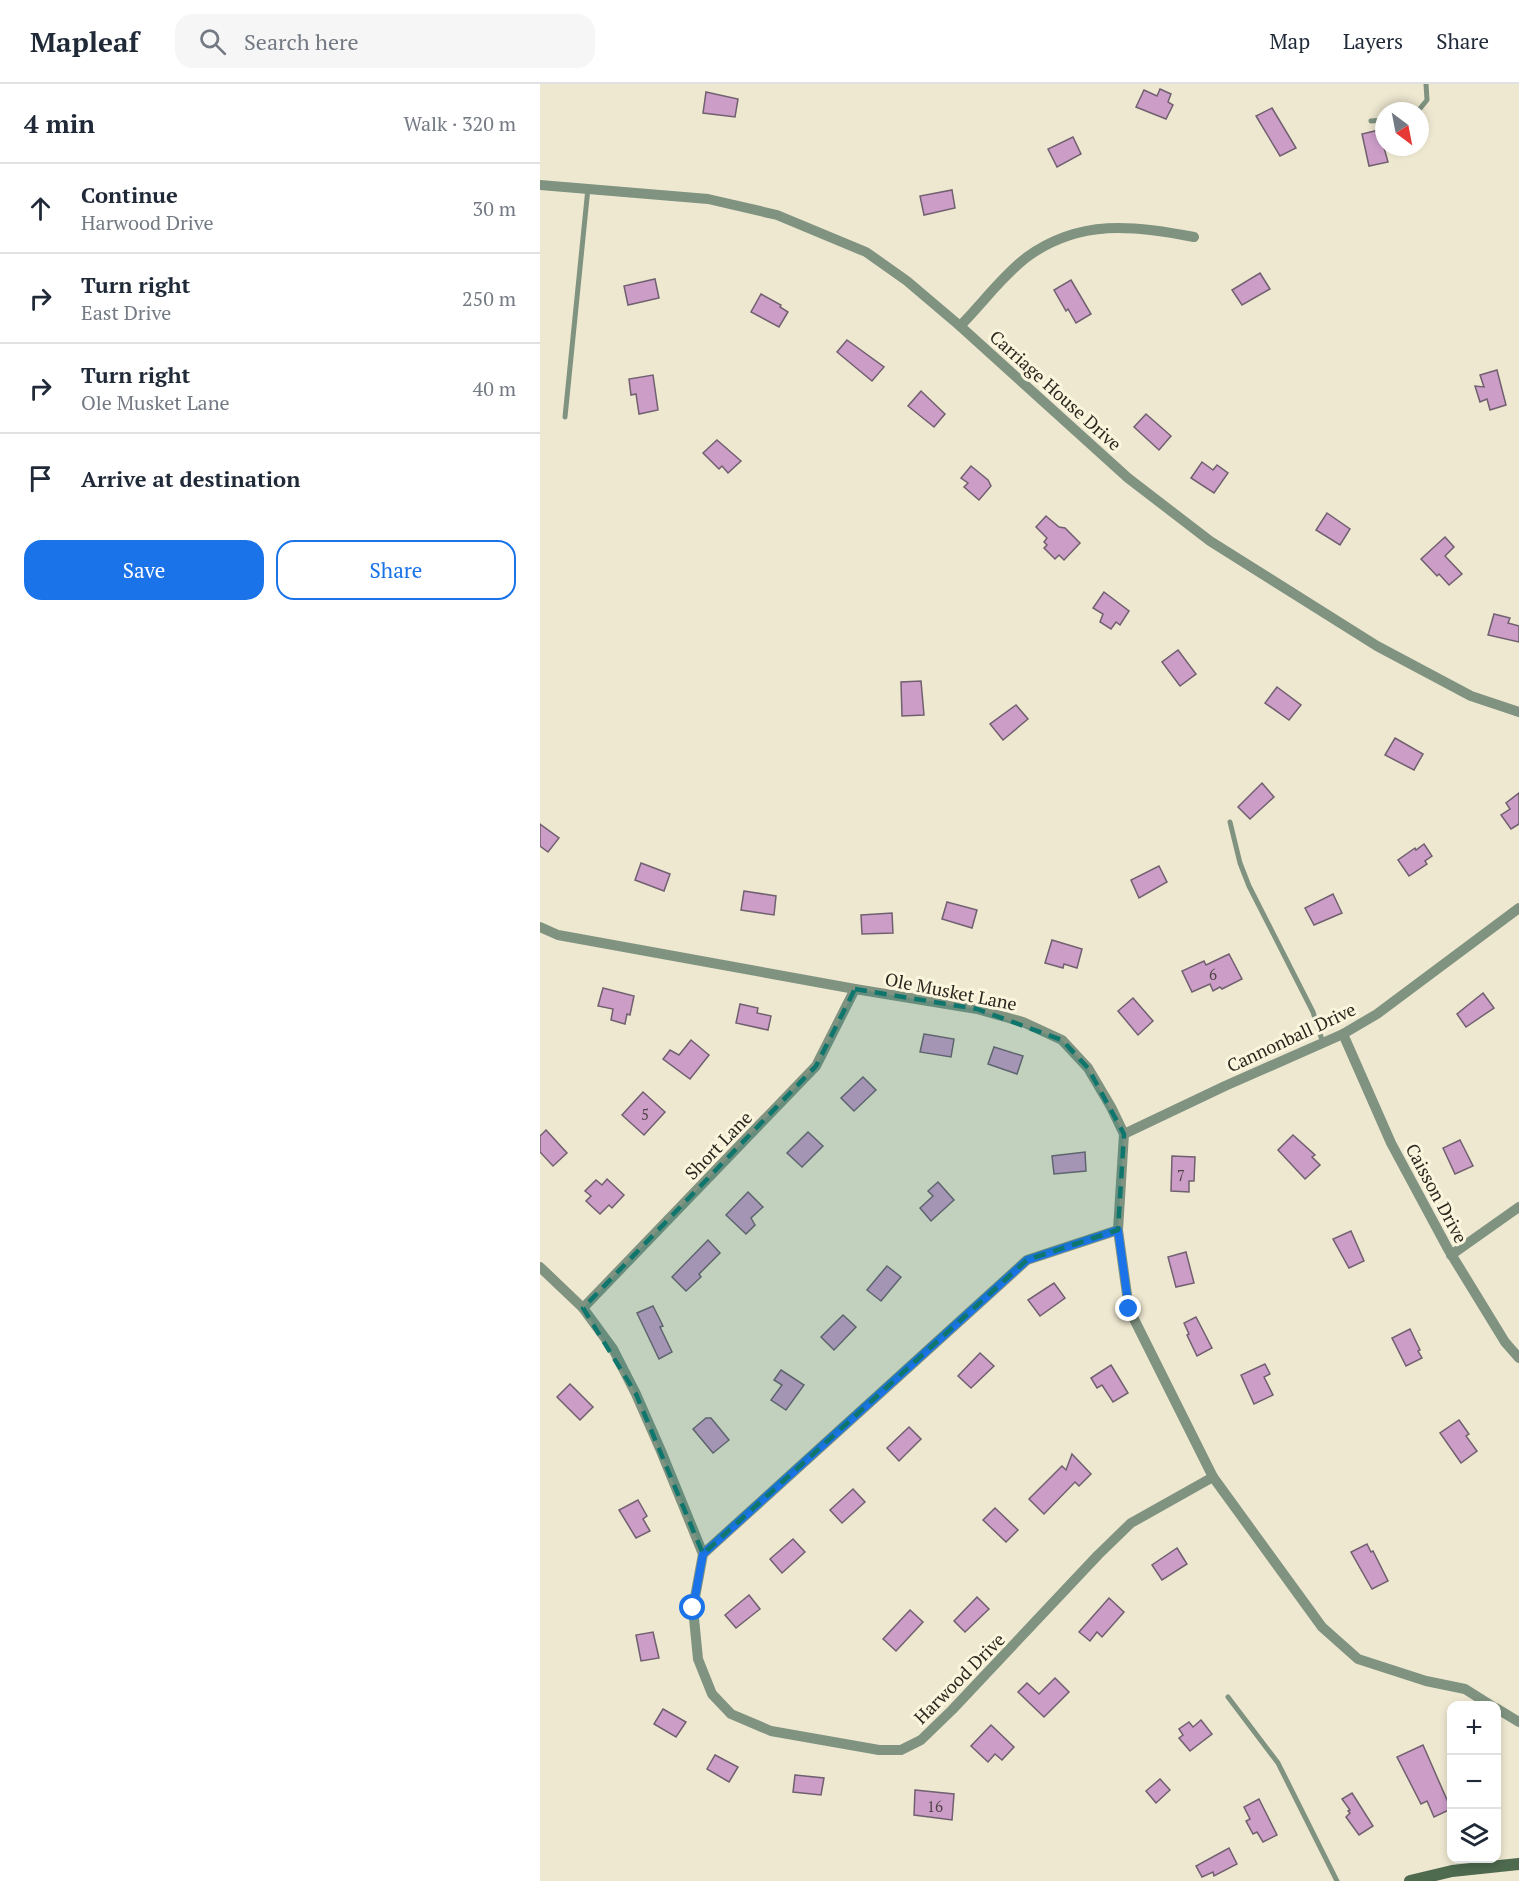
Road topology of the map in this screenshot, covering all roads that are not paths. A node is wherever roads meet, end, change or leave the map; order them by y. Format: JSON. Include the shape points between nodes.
{"nodes":[{"id":1,"x":1426,"y":84,"type":"edge"},
{"id":2,"x":1425,"y":102,"type":"edge"},
{"id":3,"x":1371,"y":121,"type":"dead end"},
{"id":4,"x":1375,"y":121,"type":"edge"},
{"id":5,"x":540,"y":185,"type":"edge"},
{"id":6,"x":588,"y":188,"type":"junction"},
{"id":7,"x":1194,"y":237,"type":"dead end"},
{"id":8,"x":960,"y":326,"type":"junction"},
{"id":9,"x":565,"y":417,"type":"dead end"},
{"id":10,"x":1519,"y":712,"type":"edge"},
{"id":11,"x":1230,"y":822,"type":"dead end"},
{"id":12,"x":1519,"y":908,"type":"edge"},
{"id":13,"x":540,"y":927,"type":"edge"},
{"id":14,"x":855,"y":989,"type":"junction"},
{"id":15,"x":1343,"y":1034,"type":"junction"},
{"id":16,"x":1323,"y":1043,"type":"junction"},
{"id":17,"x":1124,"y":1134,"type":"junction"},
{"id":18,"x":1519,"y":1206,"type":"edge"},
{"id":19,"x":1118,"y":1230,"type":"junction"},
{"id":20,"x":1451,"y":1255,"type":"junction"},
{"id":21,"x":540,"y":1267,"type":"edge"},
{"id":22,"x":583,"y":1308,"type":"junction"},
{"id":23,"x":1519,"y":1358,"type":"edge"},
{"id":24,"x":1213,"y":1477,"type":"junction"},
{"id":25,"x":703,"y":1554,"type":"junction"},
{"id":26,"x":1228,"y":1697,"type":"dead end"},
{"id":27,"x":1484,"y":1701,"type":"edge"},
{"id":28,"x":1501,"y":1711,"type":"edge"},
{"id":29,"x":1519,"y":1722,"type":"edge"},
{"id":30,"x":1519,"y":1864,"type":"edge"},
{"id":31,"x":1415,"y":1880,"type":"edge"},
{"id":32,"x":1337,"y":1881,"type":"edge"}],
"edges":[{"from":1,"to":2,"type":"lane"},
{"from":3,"to":4,"type":"lane"},
{"from":5,"to":6,"type":"street","name":"Carriage House Drive"},
{"from":6,"to":8,"type":"street","name":"Carriage House Drive","via":[[708,199],[804,225],[866,252]]},
{"from":6,"to":9,"type":"lane"},
{"from":7,"to":8,"type":"street","via":[[1129,226],[1058,239],[1027,257]]},
{"from":8,"to":10,"type":"street","name":"Carriage House Drive","via":[[1128,478],[1210,541],[1377,646],[1471,696]]},
{"from":11,"to":16,"type":"lane","via":[[1249,886],[1313,1012]]},
{"from":12,"to":15,"type":"street","name":"Cannonball Drive","via":[[1377,1014]]},
{"from":13,"to":14,"type":"street","name":"Ole Musket Lane","via":[[558,935]]},
{"from":14,"to":17,"type":"street","name":"Ole Musket Lane","via":[[977,1009],[1023,1022],[1062,1040],[1088,1068]]},
{"from":14,"to":22,"type":"street","name":"Short Lane","via":[[816,1066]]},
{"from":15,"to":16,"type":"street","name":"Cannonball Drive"},
{"from":15,"to":20,"type":"street","name":"Caisson Drive","via":[[1391,1143]]},
{"from":16,"to":17,"type":"street","name":"Cannonball Drive"},
{"from":17,"to":19,"type":"street","name":"Ole Musket Lane"},
{"from":18,"to":20,"type":"street"},
{"from":19,"to":24,"type":"street","name":"Ole Musket Lane","via":[[1129,1309]]},
{"from":19,"to":25,"type":"street","via":[[1027,1260]]},
{"from":20,"to":23,"type":"street","name":"Caisson Drive"},
{"from":21,"to":22,"type":"street"},
{"from":22,"to":25,"type":"street","via":[[613,1349],[636,1394]]},
{"from":24,"to":25,"type":"street","name":"Harwood Drive","via":[[1131,1523],[952,1710],[921,1740],[901,1750],[879,1750],[771,1731],[731,1714],[712,1694],[698,1659],[693,1608]]},
{"from":24,"to":27,"type":"street","via":[[1322,1627],[1358,1659],[1465,1689]]},
{"from":26,"to":32,"type":"lane","via":[[1278,1763]]},
{"from":28,"to":29,"type":"street"},
{"from":30,"to":31,"type":"main road","via":[[1452,1871]]}]}
